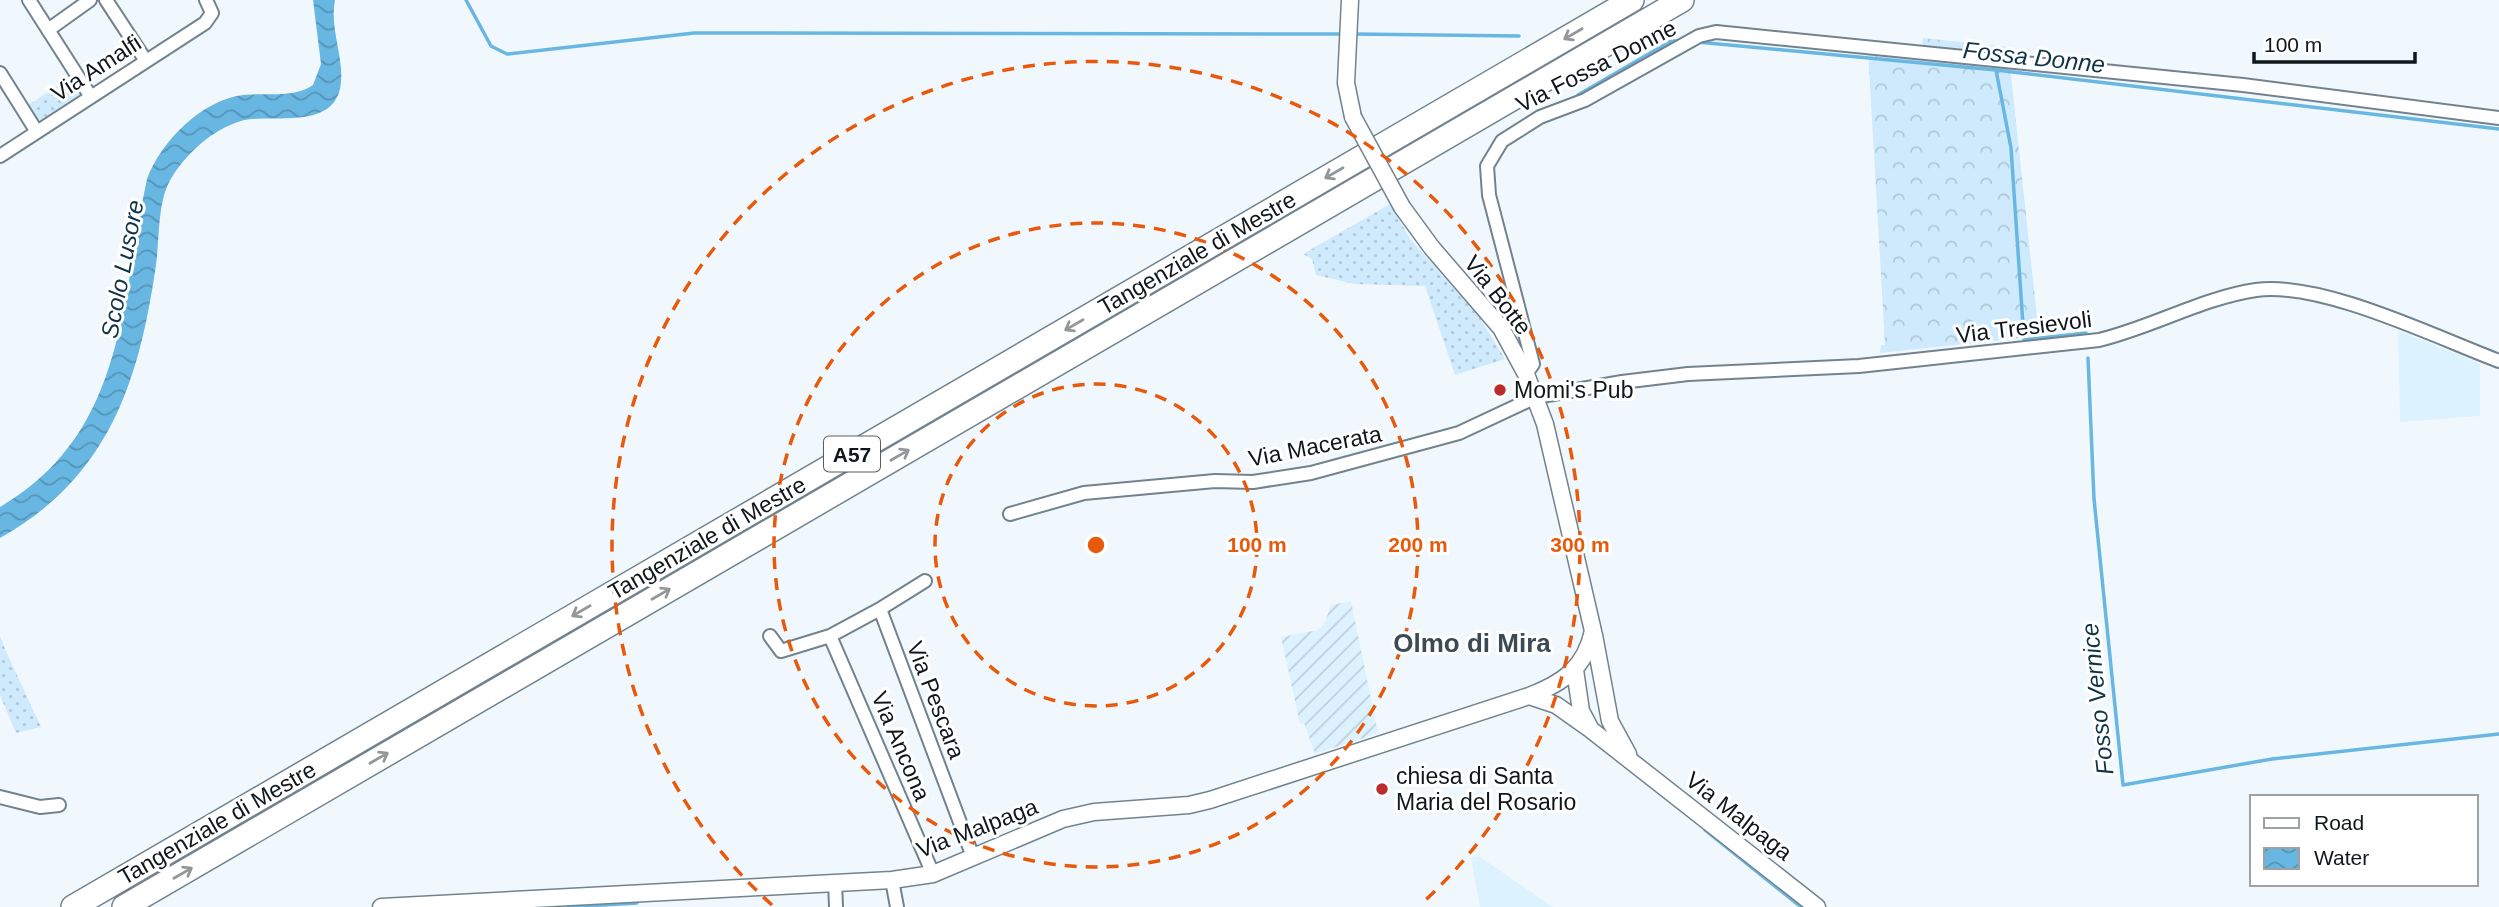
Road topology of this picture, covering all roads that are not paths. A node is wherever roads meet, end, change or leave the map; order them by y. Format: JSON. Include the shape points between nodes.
{"nodes":[{"id":1,"x":29,"y":0,"type":"edge"},
{"id":2,"x":90,"y":0,"type":"edge"},
{"id":3,"x":106,"y":0,"type":"edge"},
{"id":4,"x":206,"y":0,"type":"edge"},
{"id":5,"x":1349,"y":0,"type":"edge"},
{"id":6,"x":1632,"y":0,"type":"edge"},
{"id":7,"x":1682,"y":0,"type":"edge"},
{"id":8,"x":48,"y":30,"type":"junction"},
{"id":9,"x":146,"y":61,"type":"junction"},
{"id":10,"x":0,"y":73,"type":"edge"},
{"id":11,"x":91,"y":97,"type":"junction"},
{"id":12,"x":2499,"y":118,"type":"edge"},
{"id":13,"x":37,"y":132,"type":"junction"},
{"id":14,"x":0,"y":156,"type":"edge"},
{"id":15,"x":2499,"y":361,"type":"edge"},
{"id":16,"x":1526,"y":374,"type":"junction"},
{"id":17,"x":1536,"y":397,"type":"junction"},
{"id":18,"x":1010,"y":514,"type":"dead end"},
{"id":19,"x":925,"y":581,"type":"dead end"},
{"id":20,"x":880,"y":608,"type":"junction"},
{"id":21,"x":1593,"y":631,"type":"junction"},
{"id":22,"x":770,"y":636,"type":"dead end"},
{"id":23,"x":830,"y":636,"type":"junction"},
{"id":24,"x":1575,"y":670,"type":"junction"},
{"id":25,"x":1606,"y":693,"type":"junction"},
{"id":26,"x":1529,"y":696,"type":"junction"},
{"id":27,"x":1590,"y":729,"type":"junction"},
{"id":28,"x":1633,"y":761,"type":"junction"},
{"id":29,"x":0,"y":797,"type":"edge"},
{"id":30,"x":59,"y":805,"type":"dead end"},
{"id":31,"x":973,"y":857,"type":"junction"},
{"id":32,"x":933,"y":874,"type":"junction"},
{"id":33,"x":892,"y":880,"type":"junction"},
{"id":34,"x":835,"y":882,"type":"junction"},
{"id":35,"x":73,"y":907,"type":"edge"},
{"id":36,"x":124,"y":907,"type":"edge"},
{"id":37,"x":381,"y":907,"type":"edge"},
{"id":38,"x":836,"y":907,"type":"edge"},
{"id":39,"x":897,"y":907,"type":"edge"},
{"id":40,"x":1817,"y":907,"type":"edge"}],
"edges":[{"from":1,"to":8,"type":"street"},
{"from":2,"to":8,"type":"street"},
{"from":3,"to":9,"type":"street"},
{"from":4,"to":9,"type":"street","name":"Via Amalfi","via":[[212,13],[205,23]]},
{"from":5,"to":16,"type":"street","name":"Via Botte","bridge":true,"via":[[1346,83],[1353,117],[1402,207],[1501,328]]},
{"from":6,"to":35,"type":"highway","name":"Tangenziale di Mestre","number":"A57","one_way":true},
{"from":36,"to":7,"type":"highway","name":"Tangenziale di Mestre","number":"A57","one_way":true},
{"from":8,"to":11,"type":"street"},
{"from":9,"to":11,"type":"street","name":"Via Amalfi"},
{"from":10,"to":13,"type":"street"},
{"from":11,"to":13,"type":"street","name":"Via Amalfi"},
{"from":12,"to":16,"type":"street","name":"Via Fossa Donne","via":[[1888,47],[1716,32],[1699,36],[1585,100],[1540,117],[1502,141],[1491,155],[1489,195],[1534,364]]},
{"from":13,"to":14,"type":"street","name":"Via Amalfi"},
{"from":15,"to":17,"type":"street","name":"Via Tresievoli","via":[[2342,302],[2273,288],[2216,299],[2099,340],[1845,367],[1688,374]]},
{"from":16,"to":17,"type":"street","name":"Via Botte"},
{"from":17,"to":18,"type":"street","name":"Via Macerata","via":[[1459,433],[1311,473],[1253,482],[1207,481],[1084,493]]},
{"from":17,"to":21,"type":"street","name":"Via Botte"},
{"from":19,"to":20,"type":"street"},
{"from":20,"to":23,"type":"street"},
{"from":20,"to":31,"type":"street","name":"Via Pescara"},
{"from":21,"to":24,"type":"street","via":[[1584,659]]},
{"from":21,"to":25,"type":"street","name":"Via Malpaga"},
{"from":22,"to":23,"type":"street","via":[[780,650]]},
{"from":23,"to":32,"type":"street","name":"Via Ancona"},
{"from":24,"to":25,"type":"street","via":[[1593,677]]},
{"from":24,"to":26,"type":"street","name":"Via Malpaga","via":[[1563,681]]},
{"from":24,"to":27,"type":"street","via":[[1581,711]]},
{"from":25,"to":28,"type":"street","name":"Via Malpaga","via":[[1615,732]]},
{"from":26,"to":27,"type":"street","name":"Via Malpaga","via":[[1556,705]]},
{"from":26,"to":31,"type":"street","name":"Via Malpaga","via":[[1210,800],[1063,819]]},
{"from":27,"to":28,"type":"street","name":"Via Malpaga"},
{"from":28,"to":40,"type":"street","name":"Via Malpaga"},
{"from":29,"to":30,"type":"street","via":[[40,807]]},
{"from":31,"to":32,"type":"street","name":"Via Malpaga"},
{"from":32,"to":33,"type":"street","name":"Via Malpaga"},
{"from":33,"to":34,"type":"street","name":"Via Malpaga"},
{"from":33,"to":39,"type":"street"},
{"from":34,"to":37,"type":"street","name":"Via Malpaga"},
{"from":34,"to":38,"type":"street"}]}
